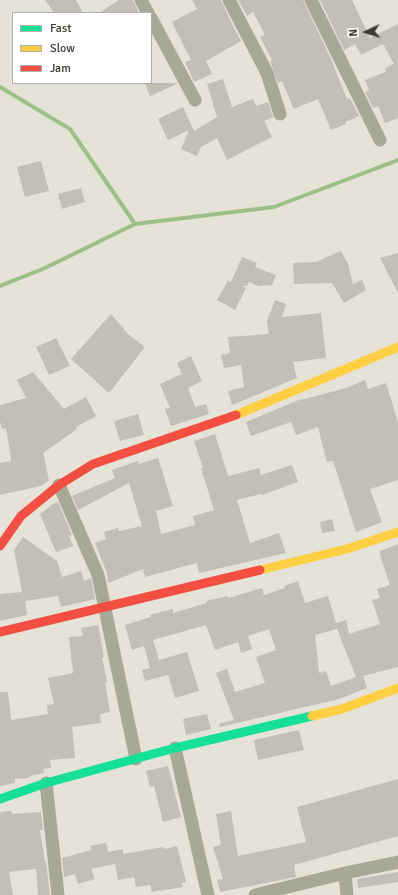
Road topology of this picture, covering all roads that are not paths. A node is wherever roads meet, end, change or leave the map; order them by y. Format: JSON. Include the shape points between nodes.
{"nodes":[{"id":1,"x":141,"y":0,"type":"edge"},
{"id":2,"x":229,"y":0,"type":"edge"},
{"id":3,"x":311,"y":0,"type":"edge"},
{"id":4,"x":147,"y":12,"type":"edge"},
{"id":5,"x":152,"y":20,"type":"edge"},
{"id":6,"x":195,"y":100,"type":"dead end"},
{"id":7,"x":280,"y":114,"type":"dead end"},
{"id":8,"x":380,"y":140,"type":"dead end"},
{"id":9,"x":398,"y":347,"type":"edge"},
{"id":10,"x":59,"y":485,"type":"junction"},
{"id":11,"x":398,"y":532,"type":"edge"},
{"id":12,"x":0,"y":546,"type":"edge"},
{"id":13,"x":104,"y":608,"type":"junction"},
{"id":14,"x":0,"y":632,"type":"edge"},
{"id":15,"x":398,"y":688,"type":"edge"},
{"id":16,"x":175,"y":748,"type":"junction"},
{"id":17,"x":136,"y":759,"type":"junction"},
{"id":18,"x":46,"y":783,"type":"junction"},
{"id":19,"x":0,"y":799,"type":"edge"},
{"id":20,"x":398,"y":862,"type":"edge"},
{"id":21,"x":345,"y":873,"type":"junction"},
{"id":22,"x":58,"y":895,"type":"edge"},
{"id":23,"x":208,"y":895,"type":"edge"},
{"id":24,"x":255,"y":895,"type":"edge"},
{"id":25,"x":347,"y":895,"type":"edge"}],
"edges":[{"from":1,"to":4,"type":"street"},
{"from":2,"to":7,"type":"street","via":[[267,73]]},
{"from":3,"to":8,"type":"street"},
{"from":5,"to":6,"type":"street"},
{"from":9,"to":10,"type":"street","via":[[228,418],[93,464]]},
{"from":10,"to":12,"type":"street","via":[[21,516]]},
{"from":10,"to":13,"type":"street","via":[[98,575]]},
{"from":11,"to":13,"type":"street","via":[[347,548]]},
{"from":13,"to":14,"type":"street"},
{"from":13,"to":17,"type":"street"},
{"from":15,"to":16,"type":"street","via":[[342,709]]},
{"from":16,"to":17,"type":"street"},
{"from":16,"to":23,"type":"street"},
{"from":17,"to":18,"type":"street"},
{"from":18,"to":19,"type":"street"},
{"from":18,"to":22,"type":"street"},
{"from":20,"to":21,"type":"street"},
{"from":21,"to":24,"type":"street"},
{"from":21,"to":25,"type":"street"}]}
